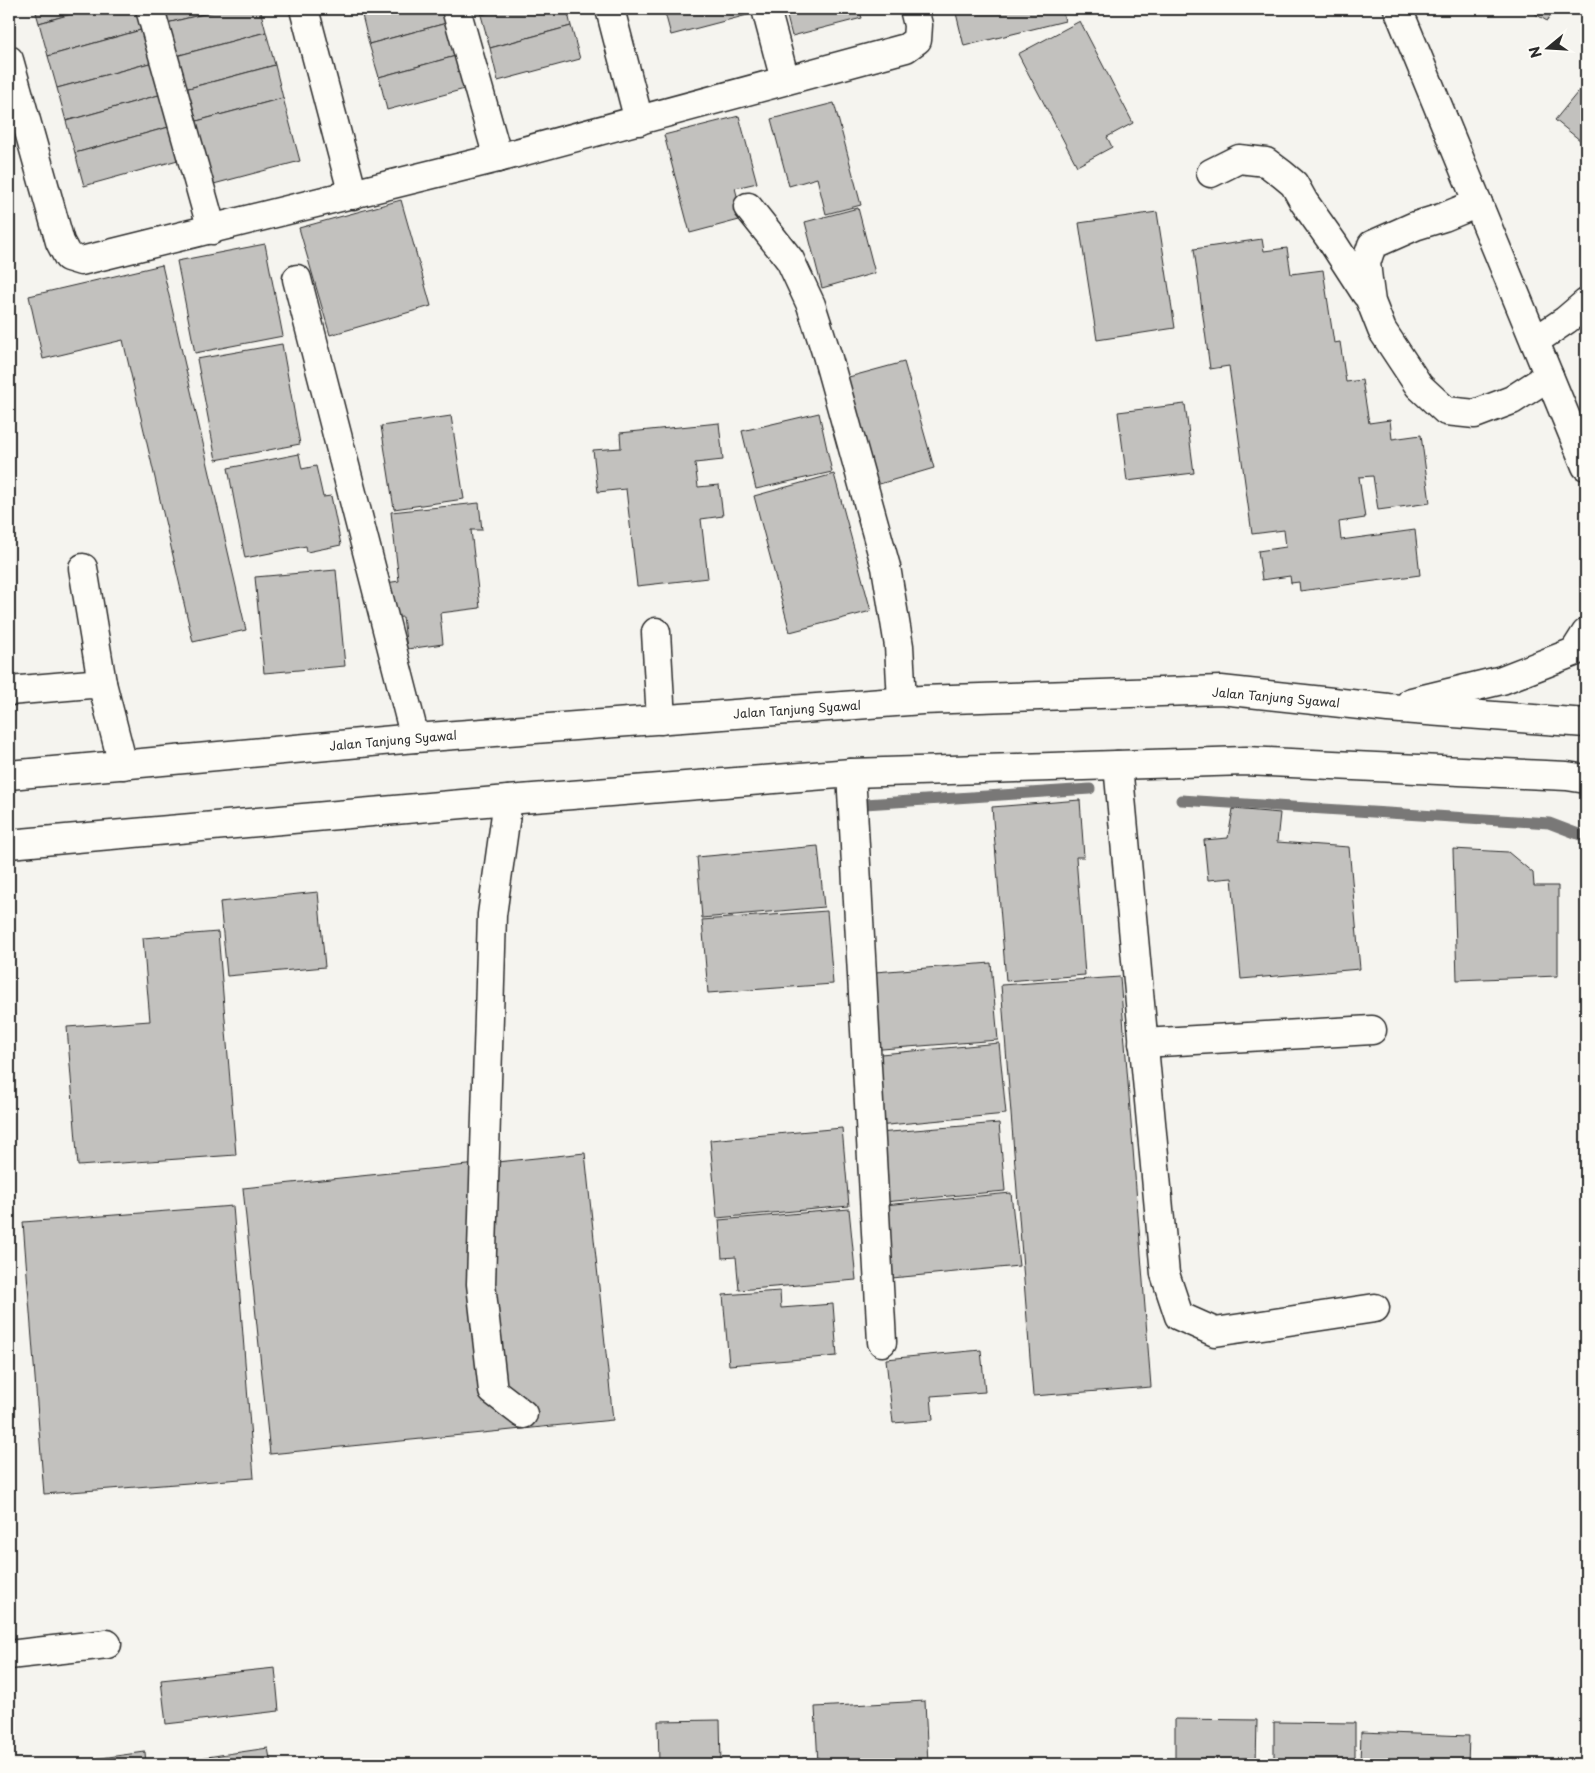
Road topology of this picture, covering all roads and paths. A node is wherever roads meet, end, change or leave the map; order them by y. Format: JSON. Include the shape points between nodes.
{"nodes":[{"id":1,"x":150,"y":9,"type":"edge"},
{"id":2,"x":304,"y":9,"type":"edge"},
{"id":3,"x":456,"y":9,"type":"edge"},
{"id":4,"x":610,"y":9,"type":"edge"},
{"id":5,"x":766,"y":9,"type":"edge"},
{"id":6,"x":914,"y":9,"type":"edge"},
{"id":7,"x":1398,"y":9,"type":"edge"},
{"id":8,"x":9,"y":60,"type":"edge"},
{"id":9,"x":785,"y":80,"type":"junction"},
{"id":10,"x":639,"y":120,"type":"junction"},
{"id":11,"x":498,"y":158,"type":"junction"},
{"id":12,"x":1211,"y":173,"type":"dead end"},
{"id":13,"x":354,"y":194,"type":"junction"},
{"id":14,"x":1478,"y":203,"type":"junction"},
{"id":15,"x":748,"y":207,"type":"dead end"},
{"id":16,"x":212,"y":230,"type":"junction"},
{"id":17,"x":297,"y":279,"type":"dead end"},
{"id":18,"x":1371,"y":302,"type":"junction"},
{"id":19,"x":1586,"y":304,"type":"edge"},
{"id":20,"x":1535,"y":342,"type":"junction"},
{"id":21,"x":1549,"y":376,"type":"junction"},
{"id":22,"x":1586,"y":466,"type":"edge"},
{"id":23,"x":83,"y":568,"type":"dead end"},
{"id":24,"x":656,"y":632,"type":"dead end"},
{"id":25,"x":1586,"y":633,"type":"edge"},
{"id":26,"x":102,"y":684,"type":"junction"},
{"id":27,"x":9,"y":691,"type":"edge"},
{"id":28,"x":902,"y":701,"type":"junction"},
{"id":29,"x":1388,"y":708,"type":"junction"},
{"id":30,"x":661,"y":720,"type":"junction"},
{"id":31,"x":1586,"y":723,"type":"edge"},
{"id":32,"x":415,"y":738,"type":"junction"},
{"id":33,"x":123,"y":765,"type":"junction"},
{"id":34,"x":1118,"y":765,"type":"junction"},
{"id":35,"x":852,"y":773,"type":"junction"},
{"id":36,"x":9,"y":776,"type":"edge"},
{"id":37,"x":1580,"y":783,"type":"edge"},
{"id":38,"x":508,"y":800,"type":"junction"},
{"id":39,"x":9,"y":844,"type":"edge"},
{"id":40,"x":1372,"y":1030,"type":"dead end"},
{"id":41,"x":1144,"y":1042,"type":"junction"},
{"id":42,"x":1375,"y":1308,"type":"dead end"},
{"id":43,"x":882,"y":1342,"type":"dead end"},
{"id":44,"x":523,"y":1414,"type":"dead end"},
{"id":45,"x":107,"y":1644,"type":"dead end"},
{"id":46,"x":9,"y":1655,"type":"edge"}],
"edges":[{"from":1,"to":16,"type":"main road"},
{"from":2,"to":13,"type":"main road"},
{"from":3,"to":11,"type":"main road"},
{"from":4,"to":10,"type":"main road"},
{"from":5,"to":9,"type":"main road"},
{"from":6,"to":9,"type":"main road","via":[[917,40],[906,48]]},
{"from":7,"to":14,"type":"main road"},
{"from":8,"to":16,"type":"main road","via":[[60,242],[68,257],[81,262]]},
{"from":9,"to":10,"type":"main road"},
{"from":10,"to":11,"type":"main road"},
{"from":11,"to":13,"type":"main road"},
{"from":12,"to":18,"type":"main road","via":[[1239,159],[1266,162],[1294,184]]},
{"from":13,"to":16,"type":"main road"},
{"from":14,"to":18,"type":"main road","via":[[1372,245],[1366,262]]},
{"from":14,"to":20,"type":"main road"},
{"from":15,"to":28,"type":"main road","via":[[790,260],[811,305],[828,355],[886,567],[899,646]]},
{"from":17,"to":32,"type":"main road"},
{"from":18,"to":21,"type":"main road","via":[[1382,330],[1419,386],[1446,412],[1475,414],[1512,400]]},
{"from":19,"to":20,"type":"main road"},
{"from":20,"to":21,"type":"main road"},
{"from":21,"to":22,"type":"main road"},
{"from":23,"to":26,"type":"main road"},
{"from":24,"to":30,"type":"main road"},
{"from":25,"to":29,"type":"main road","via":[[1574,652],[1502,680]]},
{"from":26,"to":27,"type":"main road"},
{"from":26,"to":33,"type":"main road"},
{"from":28,"to":29,"type":"main road","name":"Jalan Tanjung Syawal","via":[[1221,690]]},
{"from":28,"to":30,"type":"main road","name":"Jalan Tanjung Syawal"},
{"from":29,"to":31,"type":"main road","name":"Jalan Tanjung Syawal"},
{"from":30,"to":32,"type":"main road","name":"Jalan Tanjung Syawal"},
{"from":32,"to":33,"type":"main road","name":"Jalan Tanjung Syawal"},
{"from":33,"to":36,"type":"main road","name":"Jalan Tanjung Syawal"},
{"from":34,"to":35,"type":"main road"},
{"from":34,"to":37,"type":"main road","via":[[1246,762]]},
{"from":34,"to":41,"type":"main road"},
{"from":35,"to":38,"type":"main road"},
{"from":35,"to":43,"type":"main road"},
{"from":38,"to":39,"type":"main road"},
{"from":38,"to":44,"type":"main road","via":[[492,915],[481,1284],[493,1390]]},
{"from":40,"to":41,"type":"main road"},
{"from":41,"to":42,"type":"main road","via":[[1165,1274],[1179,1316],[1215,1332]]},
{"from":45,"to":46,"type":"main road"}]}
